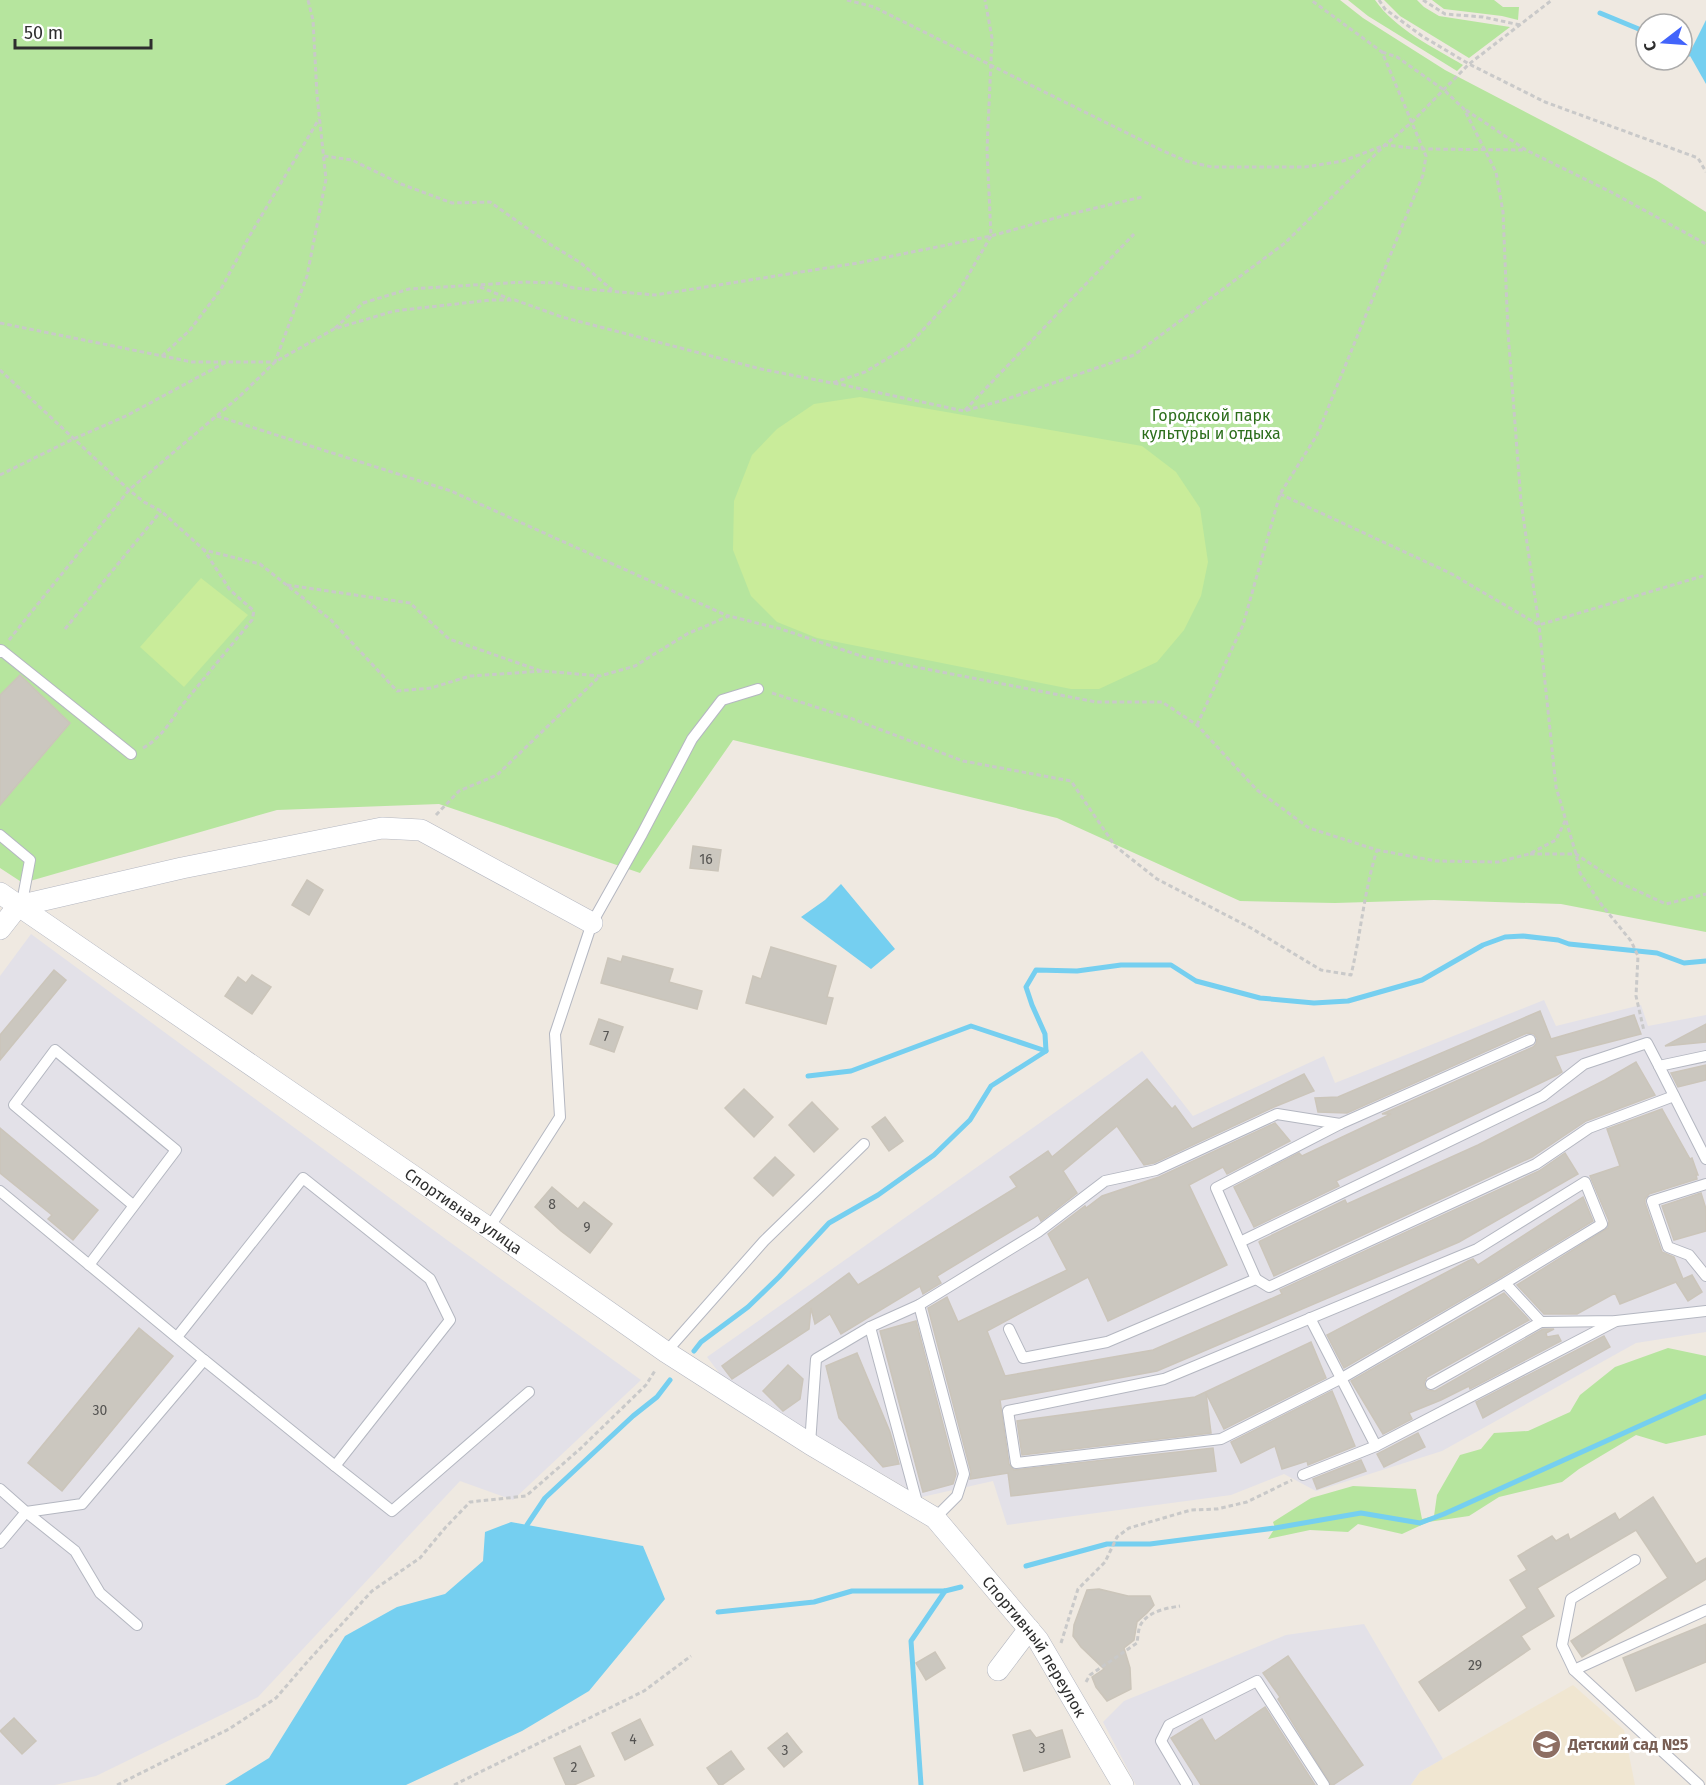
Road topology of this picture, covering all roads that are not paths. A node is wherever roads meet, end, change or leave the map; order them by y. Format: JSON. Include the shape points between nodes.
{"nodes":[{"id":1,"x":1,"y":651,"type":"edge"},
{"id":2,"x":758,"y":689,"type":"road end"},
{"id":3,"x":131,"y":754,"type":"road end"},
{"id":4,"x":0,"y":835,"type":"edge"},
{"id":5,"x":0,"y":893,"type":"edge"},
{"id":6,"x":18,"y":906,"type":"junction"},
{"id":7,"x":592,"y":923,"type":"junction"},
{"id":8,"x":0,"y":929,"type":"edge"},
{"id":9,"x":1530,"y":1040,"type":"dead end"},
{"id":10,"x":1706,"y":1056,"type":"edge"},
{"id":11,"x":1659,"y":1066,"type":"junction"},
{"id":12,"x":1674,"y":1096,"type":"junction"},
{"id":13,"x":1341,"y":1124,"type":"junction"},
{"id":14,"x":864,"y":1144,"type":"dead end"},
{"id":15,"x":1706,"y":1159,"type":"edge"},
{"id":16,"x":1706,"y":1184,"type":"edge"},
{"id":17,"x":0,"y":1191,"type":"edge"},
{"id":18,"x":134,"y":1205,"type":"junction"},
{"id":19,"x":489,"y":1228,"type":"junction"},
{"id":20,"x":1240,"y":1242,"type":"junction"},
{"id":21,"x":89,"y":1264,"type":"junction"},
{"id":22,"x":1706,"y":1276,"type":"edge"},
{"id":23,"x":1256,"y":1279,"type":"junction"},
{"id":24,"x":1505,"y":1283,"type":"junction"},
{"id":25,"x":919,"y":1305,"type":"junction"},
{"id":26,"x":1706,"y":1311,"type":"edge"},
{"id":27,"x":1310,"y":1318,"type":"junction"},
{"id":28,"x":1616,"y":1321,"type":"junction"},
{"id":29,"x":1541,"y":1322,"type":"junction"},
{"id":30,"x":870,"y":1327,"type":"junction"},
{"id":31,"x":1009,"y":1329,"type":"dead end"},
{"id":32,"x":177,"y":1337,"type":"junction"},
{"id":33,"x":666,"y":1352,"type":"junction"},
{"id":34,"x":204,"y":1360,"type":"junction"},
{"id":35,"x":1342,"y":1378,"type":"junction"},
{"id":36,"x":1431,"y":1384,"type":"dead end"},
{"id":37,"x":529,"y":1392,"type":"dead end"},
{"id":38,"x":810,"y":1444,"type":"junction"},
{"id":39,"x":1376,"y":1446,"type":"junction"},
{"id":40,"x":335,"y":1466,"type":"junction"},
{"id":41,"x":1303,"y":1475,"type":"road end"},
{"id":42,"x":0,"y":1489,"type":"edge"},
{"id":43,"x":26,"y":1512,"type":"junction"},
{"id":44,"x":927,"y":1514,"type":"junction"},
{"id":45,"x":0,"y":1542,"type":"edge"},
{"id":46,"x":1635,"y":1560,"type":"dead end"},
{"id":47,"x":1706,"y":1610,"type":"edge"},
{"id":48,"x":137,"y":1625,"type":"dead end"},
{"id":49,"x":1029,"y":1629,"type":"junction"},
{"id":50,"x":998,"y":1670,"type":"dead end"},
{"id":51,"x":1574,"y":1670,"type":"junction"},
{"id":52,"x":1123,"y":1785,"type":"edge"},
{"id":53,"x":1187,"y":1785,"type":"edge"},
{"id":54,"x":1324,"y":1785,"type":"edge"},
{"id":55,"x":1699,"y":1785,"type":"edge"}],
"edges":[{"from":1,"to":3,"type":"lane"},
{"from":2,"to":7,"type":"lane","via":[[722,700],[692,739]]},
{"from":4,"to":6,"type":"lane","via":[[30,860]]},
{"from":5,"to":6,"type":"street","name":"Спортивная улица"},
{"from":6,"to":7,"type":"street","via":[[382,828],[421,830]]},
{"from":6,"to":8,"type":"street"},
{"from":6,"to":19,"type":"street","name":"Спортивная улица"},
{"from":7,"to":19,"type":"lane","via":[[555,1034],[560,1117]]},
{"from":9,"to":13,"type":"lane"},
{"from":10,"to":11,"type":"lane"},
{"from":11,"to":12,"type":"lane"},
{"from":11,"to":20,"type":"lane","via":[[1647,1043],[1584,1064],[1543,1096]]},
{"from":12,"to":15,"type":"lane"},
{"from":12,"to":23,"type":"lane","via":[[1589,1128],[1536,1164],[1269,1287]]},
{"from":13,"to":20,"type":"lane","via":[[1216,1188]]},
{"from":13,"to":25,"type":"lane","via":[[1277,1114],[1156,1170],[1105,1181],[1038,1232]]},
{"from":14,"to":33,"type":"lane","via":[[764,1241]]},
{"from":16,"to":22,"type":"lane","via":[[1652,1201],[1668,1247],[1689,1255]]},
{"from":17,"to":21,"type":"lane"},
{"from":18,"to":18,"type":"lane","via":[[176,1150],[55,1050],[14,1105]]},
{"from":18,"to":21,"type":"lane"},
{"from":19,"to":33,"type":"street","name":"Спортивная улица"},
{"from":20,"to":23,"type":"lane"},
{"from":21,"to":32,"type":"lane"},
{"from":23,"to":31,"type":"lane","via":[[1107,1342],[1023,1358]]},
{"from":24,"to":27,"type":"lane","via":[[1602,1224],[1585,1182],[1477,1249]]},
{"from":24,"to":29,"type":"lane"},
{"from":24,"to":35,"type":"lane"},
{"from":25,"to":30,"type":"lane"},
{"from":25,"to":44,"type":"lane","via":[[964,1474],[957,1496]]},
{"from":26,"to":28,"type":"lane"},
{"from":27,"to":35,"type":"lane"},
{"from":27,"to":35,"type":"lane","via":[[1164,1379],[1008,1411],[1016,1463],[1221,1439]]},
{"from":28,"to":29,"type":"lane"},
{"from":28,"to":39,"type":"lane"},
{"from":29,"to":36,"type":"lane"},
{"from":30,"to":38,"type":"lane","via":[[816,1359]]},
{"from":30,"to":44,"type":"lane"},
{"from":32,"to":34,"type":"lane"},
{"from":32,"to":40,"type":"lane","via":[[303,1178],[430,1279],[450,1320]]},
{"from":33,"to":38,"type":"street","name":"Спортивная улица"},
{"from":34,"to":40,"type":"lane"},
{"from":34,"to":43,"type":"lane","via":[[82,1504]]},
{"from":35,"to":39,"type":"lane"},
{"from":37,"to":40,"type":"lane","via":[[392,1511]]},
{"from":38,"to":44,"type":"street","name":"Спортивная улица"},
{"from":39,"to":41,"type":"lane"},
{"from":42,"to":43,"type":"lane"},
{"from":43,"to":45,"type":"lane"},
{"from":43,"to":48,"type":"lane","via":[[75,1551],[100,1593]]},
{"from":44,"to":49,"type":"street","name":"Спортивный переулок"},
{"from":46,"to":51,"type":"lane","via":[[1571,1599],[1562,1645]]},
{"from":47,"to":51,"type":"lane"},
{"from":49,"to":50,"type":"street"},
{"from":49,"to":52,"type":"street","name":"Спортивный переулок"},
{"from":51,"to":55,"type":"lane"},
{"from":53,"to":54,"type":"lane","via":[[1161,1742],[1169,1725],[1257,1681]]}]}
